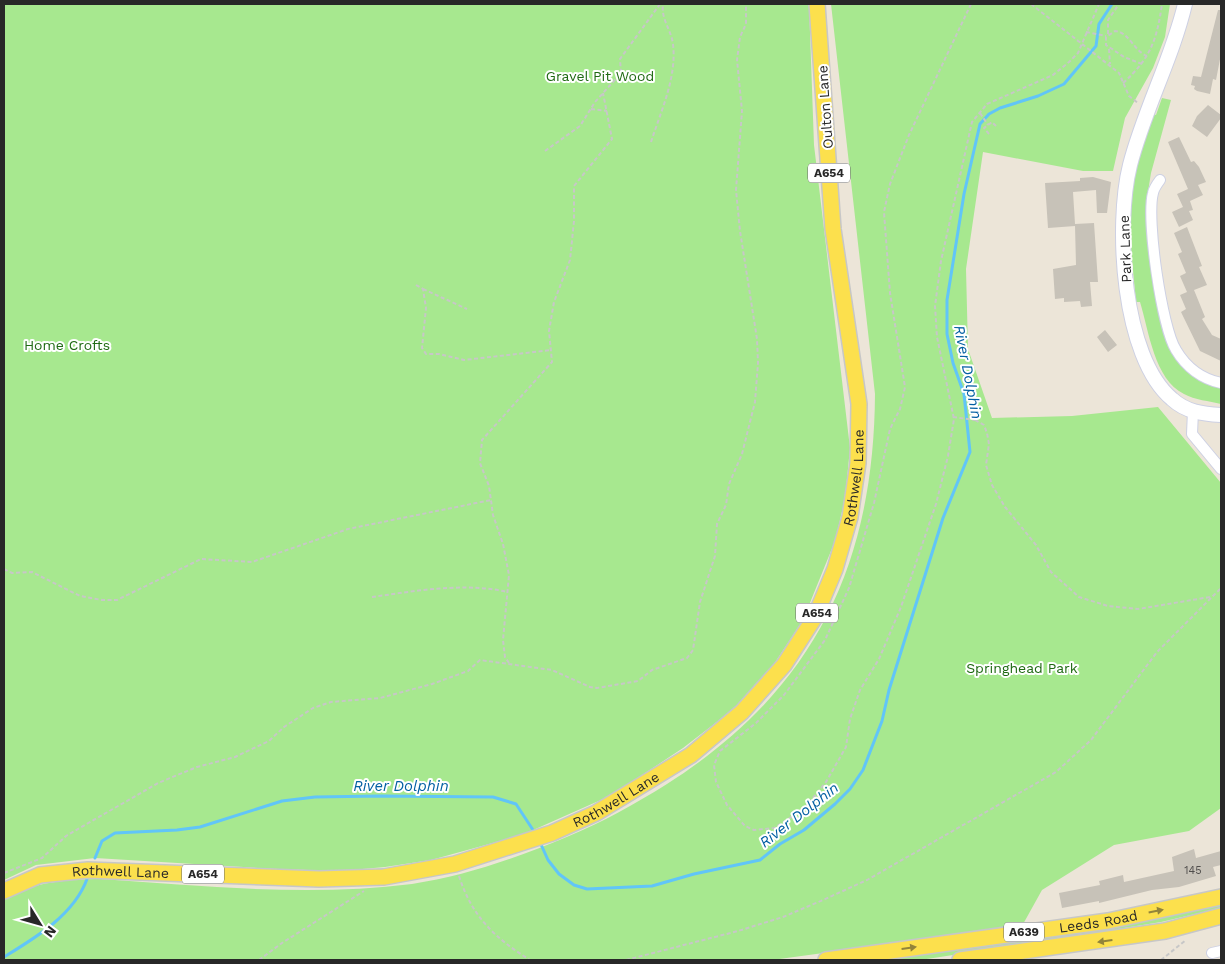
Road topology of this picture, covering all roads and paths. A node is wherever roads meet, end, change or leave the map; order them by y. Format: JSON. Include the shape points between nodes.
{"nodes":[{"id":1,"x":661,"y":4,"type":"edge"},
{"id":2,"x":746,"y":4,"type":"edge"},
{"id":3,"x":817,"y":4,"type":"edge"},
{"id":4,"x":971,"y":4,"type":"edge"},
{"id":5,"x":1031,"y":4,"type":"edge"},
{"id":6,"x":1099,"y":4,"type":"edge"},
{"id":7,"x":1119,"y":4,"type":"edge"},
{"id":8,"x":1162,"y":4,"type":"edge"},
{"id":9,"x":1185,"y":4,"type":"edge"},
{"id":10,"x":1086,"y":32,"type":"junction"},
{"id":11,"x":1106,"y":36,"type":"junction"},
{"id":12,"x":1082,"y":43,"type":"junction"},
{"id":13,"x":1109,"y":47,"type":"junction"},
{"id":14,"x":1147,"y":56,"type":"junction"},
{"id":15,"x":1142,"y":64,"type":"junction"},
{"id":16,"x":1110,"y":65,"type":"junction"},
{"id":17,"x":1123,"y":83,"type":"junction"},
{"id":18,"x":603,"y":93,"type":"junction"},
{"id":19,"x":1129,"y":96,"type":"dead end"},
{"id":20,"x":591,"y":109,"type":"junction"},
{"id":21,"x":607,"y":111,"type":"junction"},
{"id":22,"x":980,"y":112,"type":"junction"},
{"id":23,"x":988,"y":125,"type":"junction"},
{"id":24,"x":996,"y":126,"type":"dead end"},
{"id":25,"x":989,"y":134,"type":"dead end"},
{"id":26,"x":651,"y":142,"type":"dead end"},
{"id":27,"x":545,"y":151,"type":"dead end"},
{"id":28,"x":1160,"y":180,"type":"dead end"},
{"id":29,"x":839,"y":270,"type":"joint"},
{"id":30,"x":416,"y":285,"type":"dead end"},
{"id":31,"x":423,"y":289,"type":"junction"},
{"id":32,"x":467,"y":309,"type":"dead end"},
{"id":33,"x":551,"y":350,"type":"junction"},
{"id":34,"x":1221,"y":383,"type":"edge"},
{"id":35,"x":1193,"y":411,"type":"junction"},
{"id":36,"x":1221,"y":415,"type":"edge"},
{"id":37,"x":954,"y":419,"type":"junction"},
{"id":38,"x":1221,"y":469,"type":"edge"},
{"id":39,"x":491,"y":500,"type":"junction"},
{"id":40,"x":4,"y":569,"type":"edge"},
{"id":41,"x":1221,"y":588,"type":"edge"},
{"id":42,"x":508,"y":592,"type":"junction"},
{"id":43,"x":1212,"y":596,"type":"junction"},
{"id":44,"x":372,"y":597,"type":"dead end"},
{"id":45,"x":510,"y":663,"type":"junction"},
{"id":46,"x":455,"y":864,"type":"junction"},
{"id":47,"x":4,"y":873,"type":"edge"},
{"id":48,"x":384,"y":877,"type":"junction"},
{"id":49,"x":4,"y":891,"type":"edge"},
{"id":50,"x":1221,"y":897,"type":"edge"},
{"id":51,"x":1221,"y":916,"type":"edge"},
{"id":52,"x":1186,"y":940,"type":"dead end"},
{"id":53,"x":259,"y":960,"type":"edge"},
{"id":54,"x":530,"y":960,"type":"edge"},
{"id":55,"x":626,"y":960,"type":"edge"},
{"id":56,"x":826,"y":960,"type":"edge"},
{"id":57,"x":960,"y":960,"type":"edge"},
{"id":58,"x":1161,"y":960,"type":"edge"}],
"edges":[{"from":1,"to":18,"type":"path","via":[[620,59],[621,72]]},
{"from":1,"to":26,"type":"path","via":[[674,56]]},
{"from":2,"to":45,"type":"path","via":[[746,24],[740,37],[737,60],[742,111],[736,190],[758,339],[755,402],[742,454],[717,524],[715,556],[700,602],[693,650],[681,661],[659,667],[638,681],[597,688],[552,670]]},
{"from":3,"to":29,"type":"main road","name":"Oulton Lane","number":"A654","via":[[833,229]]},
{"from":4,"to":37,"type":"path","via":[[909,135],[890,184],[884,212],[890,293],[905,387],[888,438],[874,503],[849,588],[825,640],[790,687],[756,723],[720,751],[714,765],[716,782],[727,805],[745,826],[760,831],[774,828],[804,809],[826,782],[846,747],[850,718],[860,690],[901,607],[936,504]]},
{"from":5,"to":12,"type":"path"},
{"from":6,"to":10,"type":"path"},
{"from":7,"to":11,"type":"path","via":[[1108,20]]},
{"from":8,"to":14,"type":"path","via":[[1158,34]]},
{"from":9,"to":35,"type":"street","name":"Park Lane","via":[[1130,166],[1124,205],[1124,234],[1127,298],[1148,368],[1172,400]]},
{"from":10,"to":11,"type":"path"},
{"from":10,"to":12,"type":"path"},
{"from":11,"to":13,"type":"path"},
{"from":11,"to":14,"type":"path","via":[[1119,31]]},
{"from":12,"to":16,"type":"path"},
{"from":12,"to":22,"type":"path","via":[[1078,53],[1053,76],[1002,96]]},
{"from":13,"to":15,"type":"path"},
{"from":13,"to":16,"type":"path"},
{"from":14,"to":15,"type":"path"},
{"from":15,"to":17,"type":"path"},
{"from":16,"to":17,"type":"path","via":[[1119,73]]},
{"from":17,"to":19,"type":"path"},
{"from":18,"to":20,"type":"path"},
{"from":18,"to":21,"type":"path"},
{"from":20,"to":21,"type":"path"},
{"from":20,"to":27,"type":"path","via":[[580,126]]},
{"from":21,"to":33,"type":"path","via":[[612,139],[574,186],[570,260],[554,302],[549,331]]},
{"from":22,"to":23,"type":"path"},
{"from":22,"to":37,"type":"path","via":[[972,122],[965,148],[935,306],[937,337]]},
{"from":23,"to":24,"type":"path","via":[[992,122]]},
{"from":23,"to":25,"type":"path","via":[[984,128]]},
{"from":28,"to":34,"type":"street","name":"Park Lane","via":[[1152,194],[1151,204],[1154,247],[1171,341],[1191,368]]},
{"from":29,"to":46,"type":"main road","name":"Rothwell Lane","number":"A654","via":[[859,404],[858,463],[850,517],[838,560],[815,617],[784,666],[742,712],[691,755],[596,812],[552,833]]},
{"from":30,"to":31,"type":"path"},
{"from":31,"to":32,"type":"path"},
{"from":31,"to":33,"type":"path","via":[[426,308],[422,348],[426,354],[464,360]]},
{"from":33,"to":39,"type":"path","via":[[552,362],[482,440],[480,463]]},
{"from":35,"to":36,"type":"street"},
{"from":35,"to":38,"type":"street","via":[[1192,434]]},
{"from":37,"to":43,"type":"path","bridge":true,"via":[[975,420],[984,425],[988,444],[986,465],[992,486],[1036,545],[1051,572],[1080,597],[1108,606],[1138,609]]},
{"from":39,"to":40,"type":"path","via":[[348,529],[252,562],[200,559],[117,600],[80,596],[32,572]]},
{"from":39,"to":42,"type":"path","via":[[509,575]]},
{"from":41,"to":43,"type":"path"},
{"from":42,"to":44,"type":"path","via":[[454,587]]},
{"from":42,"to":45,"type":"path","via":[[502,640],[505,657]]},
{"from":43,"to":55,"type":"path","via":[[1157,652],[1091,740],[1056,772],[876,876],[823,900],[738,931]]},
{"from":45,"to":47,"type":"path","via":[[480,660],[468,671],[432,684],[380,698],[331,702],[313,708],[269,741],[235,757],[158,783],[66,836],[42,858]]},
{"from":46,"to":48,"type":"main road","name":"Rothwell Lane","number":"A654"},
{"from":46,"to":54,"type":"path","via":[[463,889],[478,916],[499,940]]},
{"from":48,"to":49,"type":"main road","name":"Rothwell Lane","number":"A654","via":[[319,879],[83,870],[40,875]]},
{"from":48,"to":53,"type":"path"},
{"from":56,"to":50,"type":"main road","name":"Leeds Road","number":"A639","one_way":true,"via":[[1108,921]]},
{"from":51,"to":57,"type":"main road","name":"Leeds Road","number":"A639","one_way":true,"via":[[1156,933]]},
{"from":52,"to":58,"type":"path"}]}
